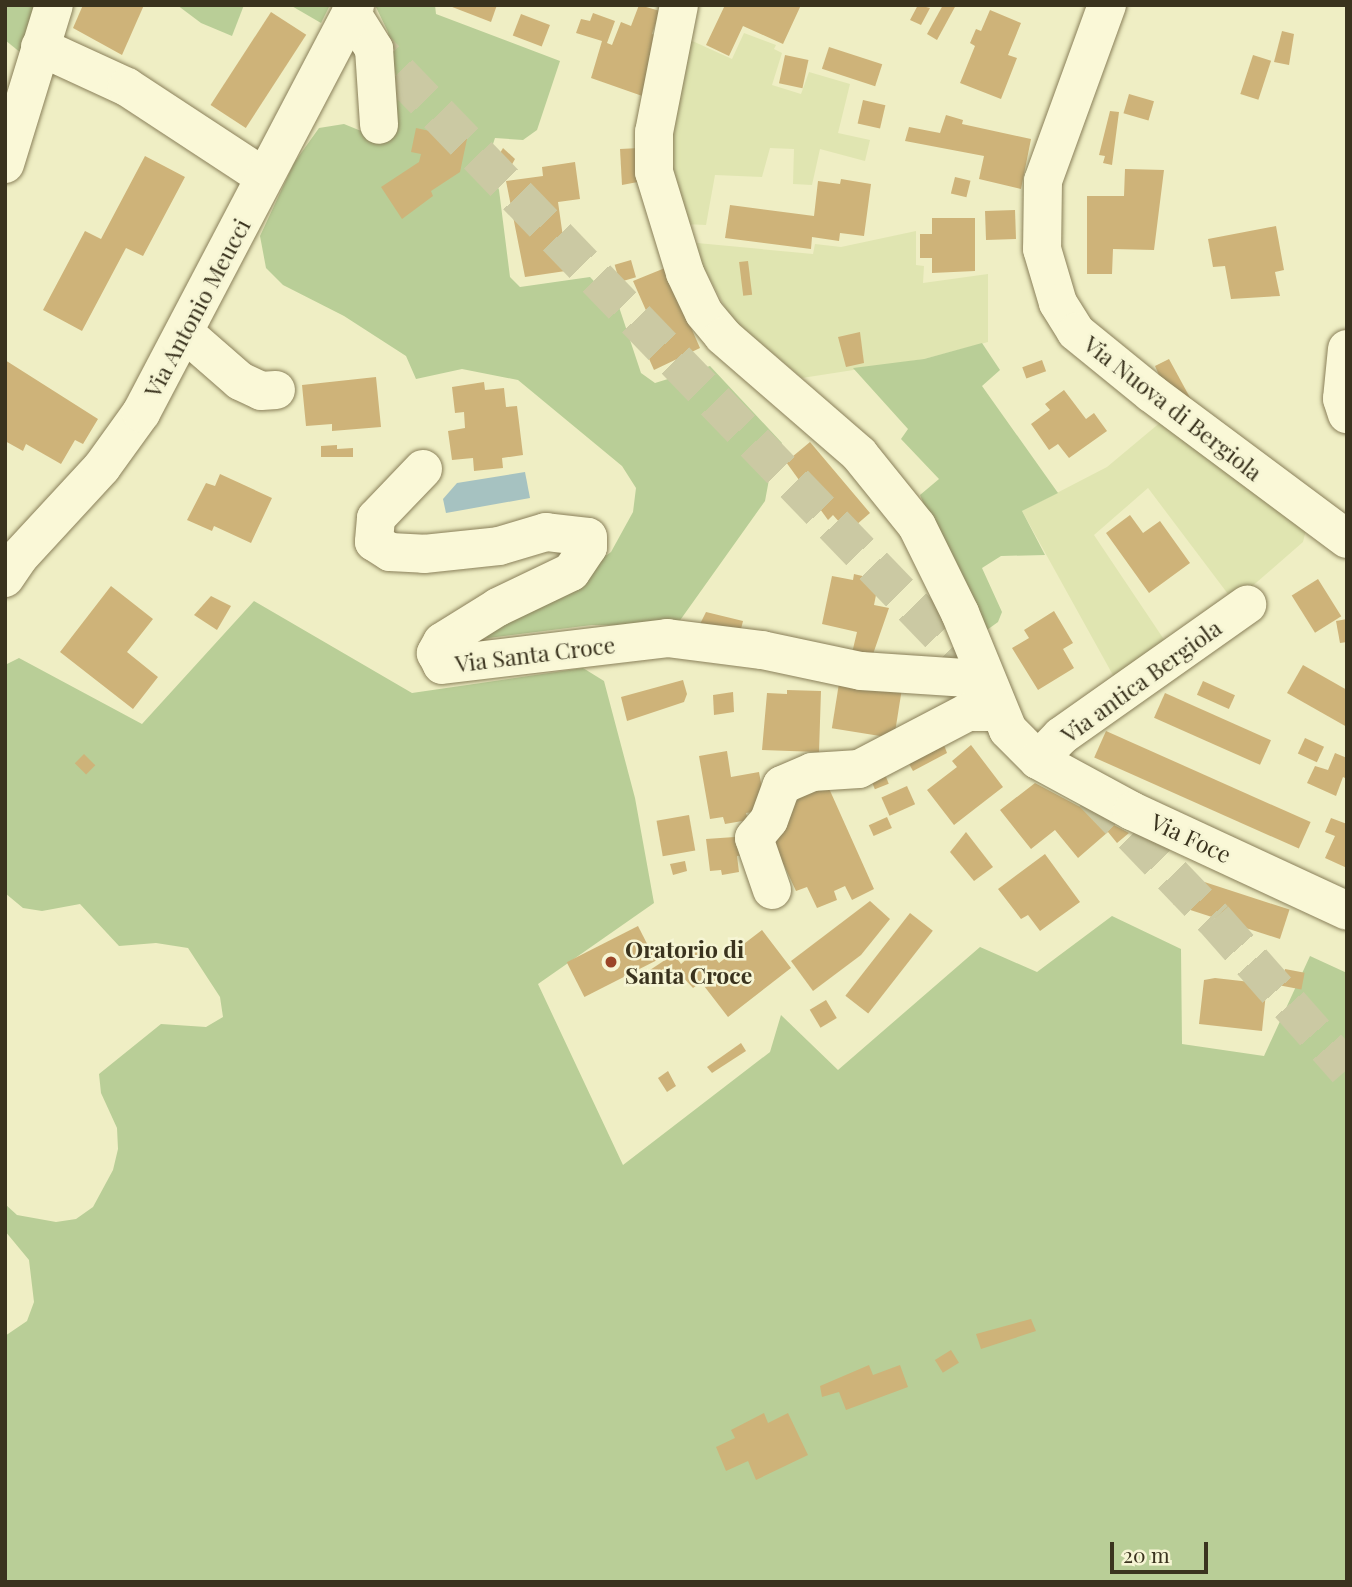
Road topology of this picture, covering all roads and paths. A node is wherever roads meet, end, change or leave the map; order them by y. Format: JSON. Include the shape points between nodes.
{"nodes":[{"id":1,"x":54,"y":5,"type":"edge"},
{"id":2,"x":679,"y":5,"type":"edge"},
{"id":3,"x":1107,"y":5,"type":"edge"},
{"id":4,"x":353,"y":9,"type":"edge"},
{"id":5,"x":40,"y":47,"type":"junction"},
{"id":6,"x":379,"y":125,"type":"dead end"},
{"id":7,"x":5,"y":164,"type":"edge"},
{"id":8,"x":264,"y":177,"type":"junction"},
{"id":9,"x":185,"y":333,"type":"junction"},
{"id":10,"x":1345,"y":367,"type":"edge"},
{"id":11,"x":276,"y":390,"type":"dead end"},
{"id":12,"x":1347,"y":414,"type":"edge"},
{"id":13,"x":423,"y":469,"type":"dead end"},
{"id":14,"x":1347,"y":539,"type":"edge"},
{"id":15,"x":5,"y":578,"type":"edge"},
{"id":16,"x":1247,"y":605,"type":"dead end"},
{"id":17,"x":991,"y":696,"type":"junction"},
{"id":18,"x":1038,"y":760,"type":"junction"},
{"id":19,"x":772,"y":890,"type":"dead end"},
{"id":20,"x":1347,"y":911,"type":"edge"}],
"edges":[{"from":1,"to":5,"type":"street"},
{"from":2,"to":17,"type":"street","via":[[654,132],[654,172],[685,273],[704,313],[723,337],[859,454],[917,526],[960,613]]},
{"from":3,"to":14,"type":"street","name":"Via Nuova di Bergiola","via":[[1043,181],[1042,248],[1058,303],[1076,332],[1150,393]]},
{"from":4,"to":6,"type":"street","name":"Via Antonio Meucci","via":[[374,49]]},
{"from":4,"to":8,"type":"street","name":"Via Antonio Meucci"},
{"from":5,"to":7,"type":"street"},
{"from":5,"to":8,"type":"street","via":[[127,87]]},
{"from":8,"to":9,"type":"street","name":"Via Antonio Meucci"},
{"from":9,"to":11,"type":"street","via":[[240,381],[261,391]]},
{"from":9,"to":15,"type":"street","name":"Via Antonio Meucci","via":[[141,413],[102,467]]},
{"from":10,"to":12,"type":"street"},
{"from":13,"to":17,"type":"street","name":"Via Santa Croce","via":[[376,518],[374,542],[390,552],[424,554],[499,546],[547,532],[588,537],[588,547],[571,572],[498,607],[442,642],[436,653],[442,665],[667,638],[762,650]]},
{"from":16,"to":18,"type":"street","name":"Via antica Bergiola","via":[[1061,736]]},
{"from":17,"to":18,"type":"street","via":[[1008,730]]},
{"from":17,"to":19,"type":"street","via":[[859,769],[811,772],[782,785],[769,820],[754,838]]},
{"from":18,"to":20,"type":"street","name":"Via Foce","via":[[1132,811]]}]}
